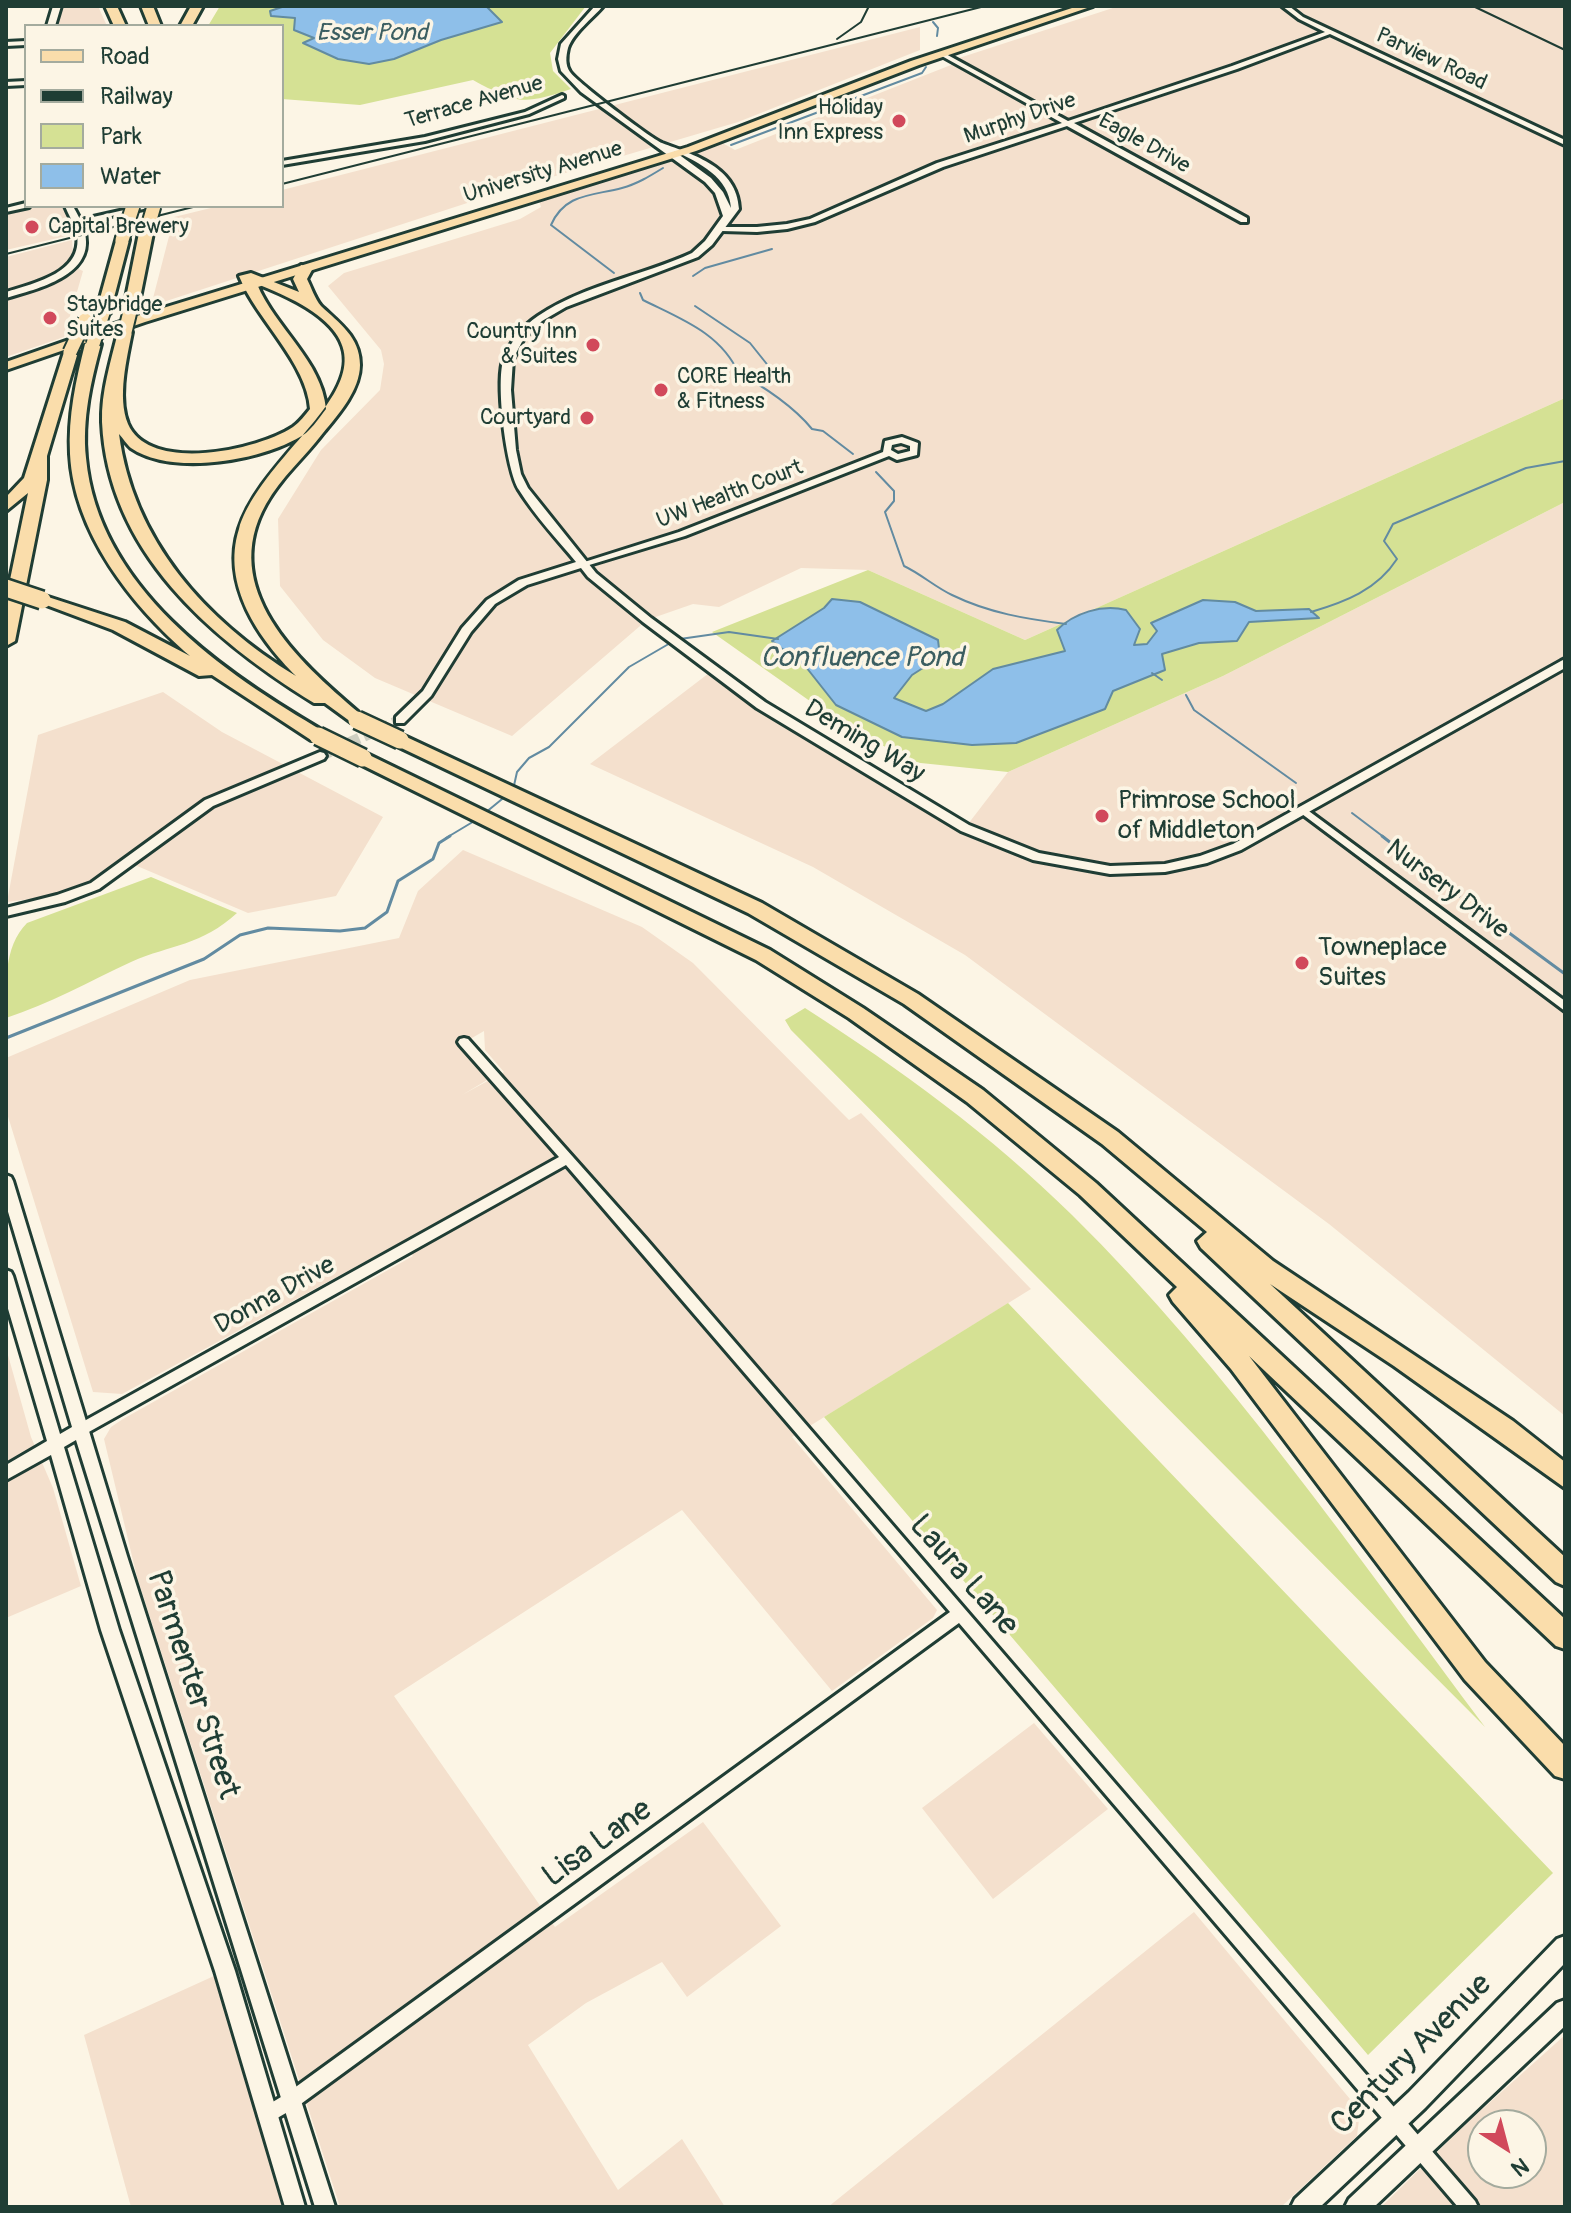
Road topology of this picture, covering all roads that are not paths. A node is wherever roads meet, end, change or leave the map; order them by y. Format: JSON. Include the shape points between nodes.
{"nodes":[{"id":1,"x":197,"y":6,"type":"edge"},
{"id":2,"x":599,"y":6,"type":"edge"},
{"id":3,"x":1056,"y":6,"type":"edge"},
{"id":4,"x":1088,"y":6,"type":"edge"},
{"id":5,"x":1285,"y":6,"type":"edge"},
{"id":6,"x":187,"y":24,"type":"edge"},
{"id":7,"x":1331,"y":32,"type":"junction"},
{"id":8,"x":942,"y":54,"type":"junction"},
{"id":9,"x":584,"y":90,"type":"junction"},
{"id":10,"x":1066,"y":122,"type":"junction"},
{"id":11,"x":1565,"y":143,"type":"edge"},
{"id":12,"x":674,"y":150,"type":"junction"},
{"id":13,"x":284,"y":163,"type":"edge"},
{"id":14,"x":70,"y":208,"type":"edge"},
{"id":15,"x":132,"y":208,"type":"edge"},
{"id":16,"x":145,"y":208,"type":"edge"},
{"id":17,"x":153,"y":208,"type":"edge"},
{"id":18,"x":1244,"y":220,"type":"dead end"},
{"id":19,"x":76,"y":224,"type":"junction"},
{"id":20,"x":722,"y":229,"type":"junction"},
{"id":21,"x":116,"y":265,"type":"junction"},
{"id":22,"x":306,"y":268,"type":"junction"},
{"id":23,"x":253,"y":281,"type":"junction"},
{"id":24,"x":6,"y":295,"type":"edge"},
{"id":25,"x":313,"y":305,"type":"junction"},
{"id":26,"x":6,"y":357,"type":"edge"},
{"id":27,"x":6,"y":366,"type":"edge"},
{"id":28,"x":118,"y":371,"type":"junction"},
{"id":29,"x":889,"y":453,"type":"dead end"},
{"id":30,"x":40,"y":457,"type":"junction"},
{"id":31,"x":6,"y":506,"type":"edge"},
{"id":32,"x":583,"y":564,"type":"junction"},
{"id":33,"x":6,"y":588,"type":"edge"},
{"id":34,"x":6,"y":641,"type":"edge"},
{"id":35,"x":1565,"y":663,"type":"edge"},
{"id":36,"x":257,"y":702,"type":"junction"},
{"id":37,"x":354,"y":718,"type":"junction"},
{"id":38,"x":400,"y":720,"type":"tunnel mouth"},
{"id":39,"x":320,"y":756,"type":"tunnel mouth"},
{"id":40,"x":1302,"y":809,"type":"junction"},
{"id":41,"x":114,"y":873,"type":"junction"},
{"id":42,"x":6,"y":902,"type":"edge"},
{"id":43,"x":6,"y":912,"type":"edge"},
{"id":44,"x":1565,"y":1007,"type":"edge"},
{"id":45,"x":968,"y":1038,"type":"junction"},
{"id":46,"x":464,"y":1042,"type":"dead end"},
{"id":47,"x":566,"y":1159,"type":"junction"},
{"id":48,"x":6,"y":1181,"type":"edge"},
{"id":49,"x":1088,"y":1189,"type":"junction"},
{"id":50,"x":6,"y":1276,"type":"edge"},
{"id":51,"x":82,"y":1429,"type":"junction"},
{"id":52,"x":57,"y":1444,"type":"junction"},
{"id":53,"x":6,"y":1473,"type":"edge"},
{"id":54,"x":1565,"y":1477,"type":"edge"},
{"id":55,"x":1565,"y":1574,"type":"edge"},
{"id":56,"x":959,"y":1614,"type":"junction"},
{"id":57,"x":1565,"y":1637,"type":"edge"},
{"id":58,"x":1468,"y":1658,"type":"junction"},
{"id":59,"x":1565,"y":1756,"type":"edge"},
{"id":60,"x":1565,"y":1766,"type":"edge"},
{"id":61,"x":1565,"y":1947,"type":"edge"},
{"id":62,"x":1565,"y":2011,"type":"edge"},
{"id":63,"x":292,"y":2100,"type":"junction"},
{"id":64,"x":267,"y":2115,"type":"junction"},
{"id":65,"x":1394,"y":2121,"type":"junction"},
{"id":66,"x":1418,"y":2149,"type":"junction"},
{"id":67,"x":295,"y":2207,"type":"edge"},
{"id":68,"x":325,"y":2207,"type":"edge"},
{"id":69,"x":1303,"y":2207,"type":"edge"},
{"id":70,"x":1357,"y":2207,"type":"edge"},
{"id":71,"x":1469,"y":2207,"type":"edge"}],
"edges":[{"from":1,"to":6,"type":"highway"},
{"from":2,"to":9,"type":"street","name":"Deming Way","via":[[562,54],[565,71]]},
{"from":3,"to":12,"type":"main road","name":"University Avenue","via":[[904,55]]},
{"from":4,"to":8,"type":"main road","name":"University Avenue"},
{"from":5,"to":7,"type":"street","name":"Parview Road"},
{"from":7,"to":10,"type":"street","name":"Murphy Drive"},
{"from":7,"to":11,"type":"street","name":"Parview Road"},
{"from":8,"to":10,"type":"street","name":"Eagle Drive"},
{"from":8,"to":12,"type":"main road","name":"University Avenue"},
{"from":9,"to":12,"type":"street","name":"Deming Way"},
{"from":9,"to":13,"type":"street","name":"Terrace Avenue","via":[[521,115]]},
{"from":10,"to":18,"type":"street","name":"Eagle Drive"},
{"from":10,"to":20,"type":"street","name":"Murphy Drive","via":[[903,178],[807,224]]},
{"from":12,"to":20,"type":"street","name":"Deming Way","via":[[731,187],[736,204]]},
{"from":12,"to":22,"type":"main road","name":"University Avenue"},
{"from":12,"to":23,"type":"main road","name":"University Avenue"},
{"from":14,"to":19,"type":"street"},
{"from":15,"to":21,"type":"highway","bridge":true},
{"from":16,"to":19,"type":"street"},
{"from":17,"to":28,"type":"highway","bridge":true},
{"from":19,"to":24,"type":"street","via":[[82,235],[81,256],[73,266]]},
{"from":20,"to":32,"type":"street","name":"Deming Way","via":[[704,249],[677,264],[548,314],[510,353],[505,375],[516,474]]},
{"from":21,"to":30,"type":"highway","bridge":true,"via":[[105,275],[70,352]]},
{"from":21,"to":36,"type":"highway","bridge":true,"via":[[80,398],[79,462],[85,494],[112,555],[146,601],[185,643]]},
{"from":22,"to":23,"type":"main road","name":"University Avenue"},
{"from":22,"to":25,"type":"highway","via":[[300,279]]},
{"from":23,"to":25,"type":"highway"},
{"from":23,"to":26,"type":"main road","name":"University Avenue"},
{"from":23,"to":27,"type":"main road","name":"University Avenue"},
{"from":23,"to":28,"type":"highway","via":[[319,392],[314,415],[297,432],[232,456],[160,454],[129,437],[121,426]]},
{"from":25,"to":37,"type":"highway","via":[[346,340],[350,380],[266,489],[244,542],[245,575],[256,612],[278,645]]},
{"from":28,"to":37,"type":"highway","via":[[110,426],[120,489],[155,556],[222,630],[287,680]]},
{"from":29,"to":32,"type":"street","name":"UW Health Court","via":[[682,534]]},
{"from":30,"to":31,"type":"highway","via":[[26,490]]},
{"from":30,"to":34,"type":"highway"},
{"from":32,"to":38,"type":"street","via":[[519,585],[491,602],[425,699]]},
{"from":32,"to":40,"type":"street","name":"Deming Way","via":[[761,705],[965,828],[1037,857],[1110,870],[1165,868],[1237,847]]},
{"from":33,"to":36,"type":"highway","bridge":true,"via":[[119,626]]},
{"from":35,"to":40,"type":"street","name":"Deming Way"},
{"from":36,"to":49,"type":"highway","bridge":true,"via":[[809,982],[975,1096]]},
{"from":37,"to":45,"type":"highway","bridge":true,"via":[[755,908]]},
{"from":39,"to":41,"type":"street","via":[[209,803]]},
{"from":40,"to":44,"type":"street","name":"Nursery Drive"},
{"from":41,"to":42,"type":"street","via":[[54,896]]},
{"from":41,"to":43,"type":"street","via":[[77,894]]},
{"from":45,"to":54,"type":"highway","via":[[1110,1138],[1265,1268],[1504,1429]]},
{"from":45,"to":55,"type":"highway","via":[[1155,1192]]},
{"from":46,"to":47,"type":"street","name":"Laura Lane"},
{"from":47,"to":51,"type":"street","name":"Donna Drive"},
{"from":47,"to":56,"type":"street","name":"Laura Lane"},
{"from":48,"to":51,"type":"street","name":"Parmenter Street"},
{"from":49,"to":57,"type":"highway"},
{"from":49,"to":58,"type":"highway","via":[[1240,1362]]},
{"from":50,"to":52,"type":"street"},
{"from":51,"to":52,"type":"street","name":"Donna Drive"},
{"from":51,"to":63,"type":"street","name":"Parmenter Street"},
{"from":52,"to":53,"type":"street","name":"Donna Drive"},
{"from":52,"to":64,"type":"street","via":[[110,1630],[225,1971]]},
{"from":56,"to":63,"type":"street","name":"Lisa Lane"},
{"from":56,"to":65,"type":"street","name":"Laura Lane"},
{"from":58,"to":59,"type":"highway"},
{"from":58,"to":60,"type":"highway"},
{"from":61,"to":65,"type":"main road","name":"Century Avenue"},
{"from":62,"to":66,"type":"main road"},
{"from":63,"to":64,"type":"street","name":"Lisa Lane"},
{"from":63,"to":68,"type":"street","name":"Parmenter Street"},
{"from":64,"to":67,"type":"street"},
{"from":65,"to":66,"type":"street","name":"Laura Lane"},
{"from":65,"to":69,"type":"main road","name":"Century Avenue"},
{"from":66,"to":70,"type":"main road"},
{"from":66,"to":71,"type":"street","name":"Laura Lane"}]}
